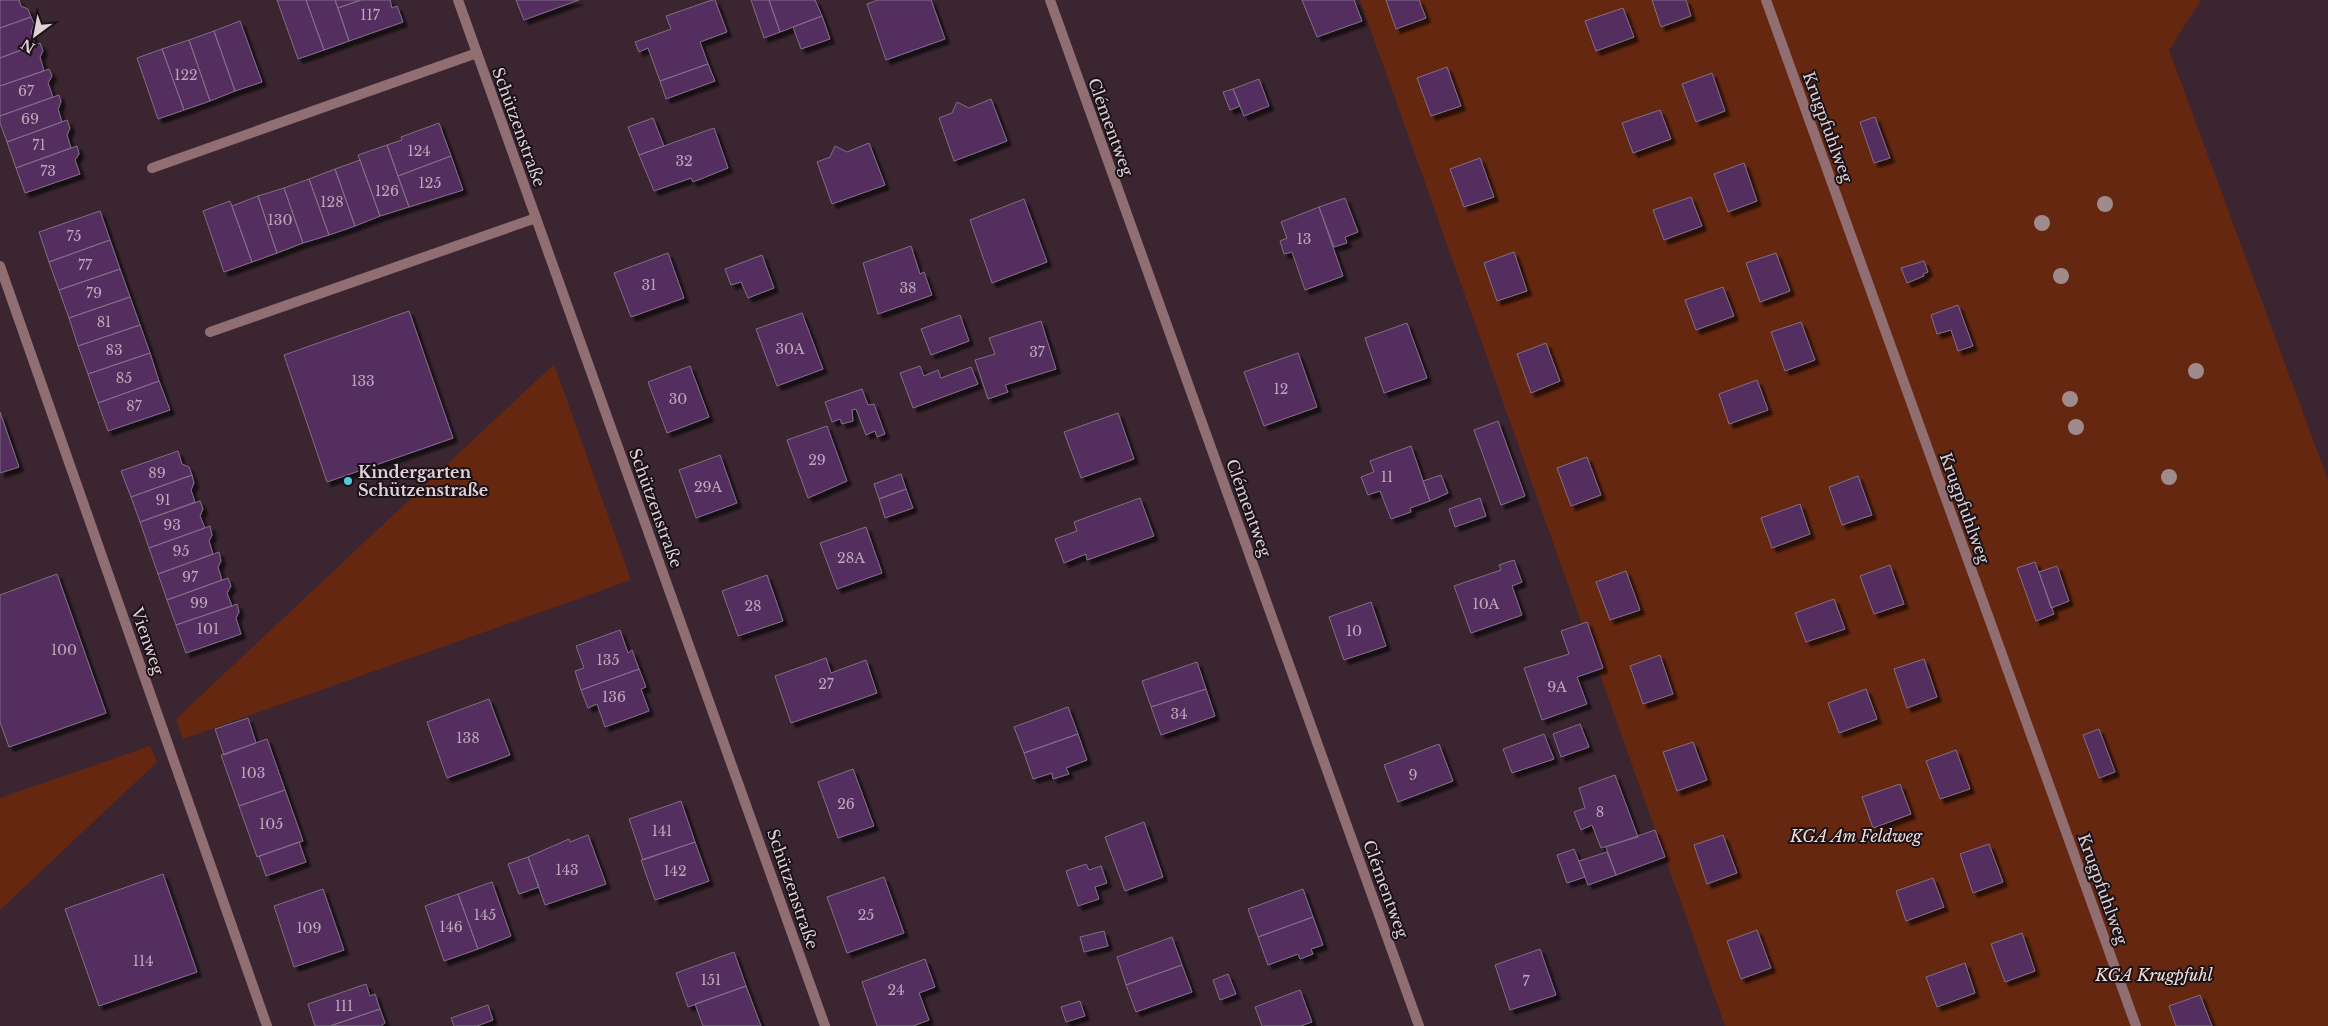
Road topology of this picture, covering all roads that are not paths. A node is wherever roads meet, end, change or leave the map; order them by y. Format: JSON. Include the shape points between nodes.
{"nodes":[{"id":1,"x":458,"y":0,"type":"edge"},
{"id":2,"x":1050,"y":0,"type":"edge"},
{"id":3,"x":1766,"y":0,"type":"edge"},
{"id":4,"x":478,"y":53,"type":"junction"},
{"id":5,"x":152,"y":168,"type":"dead end"},
{"id":6,"x":536,"y":218,"type":"junction"},
{"id":7,"x":0,"y":266,"type":"edge"},
{"id":8,"x":210,"y":332,"type":"dead end"},
{"id":9,"x":267,"y":1026,"type":"edge"},
{"id":10,"x":825,"y":1026,"type":"edge"},
{"id":11,"x":1419,"y":1026,"type":"edge"},
{"id":12,"x":2136,"y":1026,"type":"edge"}],
"edges":[{"from":1,"to":4,"type":"street","name":"Schützenstraße"},
{"from":2,"to":11,"type":"street","name":"Clémentweg"},
{"from":3,"to":12,"type":"street","name":"Krugpfuhlweg"},
{"from":4,"to":5,"type":"street"},
{"from":4,"to":6,"type":"street","name":"Schützenstraße"},
{"from":6,"to":8,"type":"street"},
{"from":6,"to":10,"type":"street","name":"Schützenstraße"},
{"from":7,"to":9,"type":"street","name":"Vienweg"}]}
